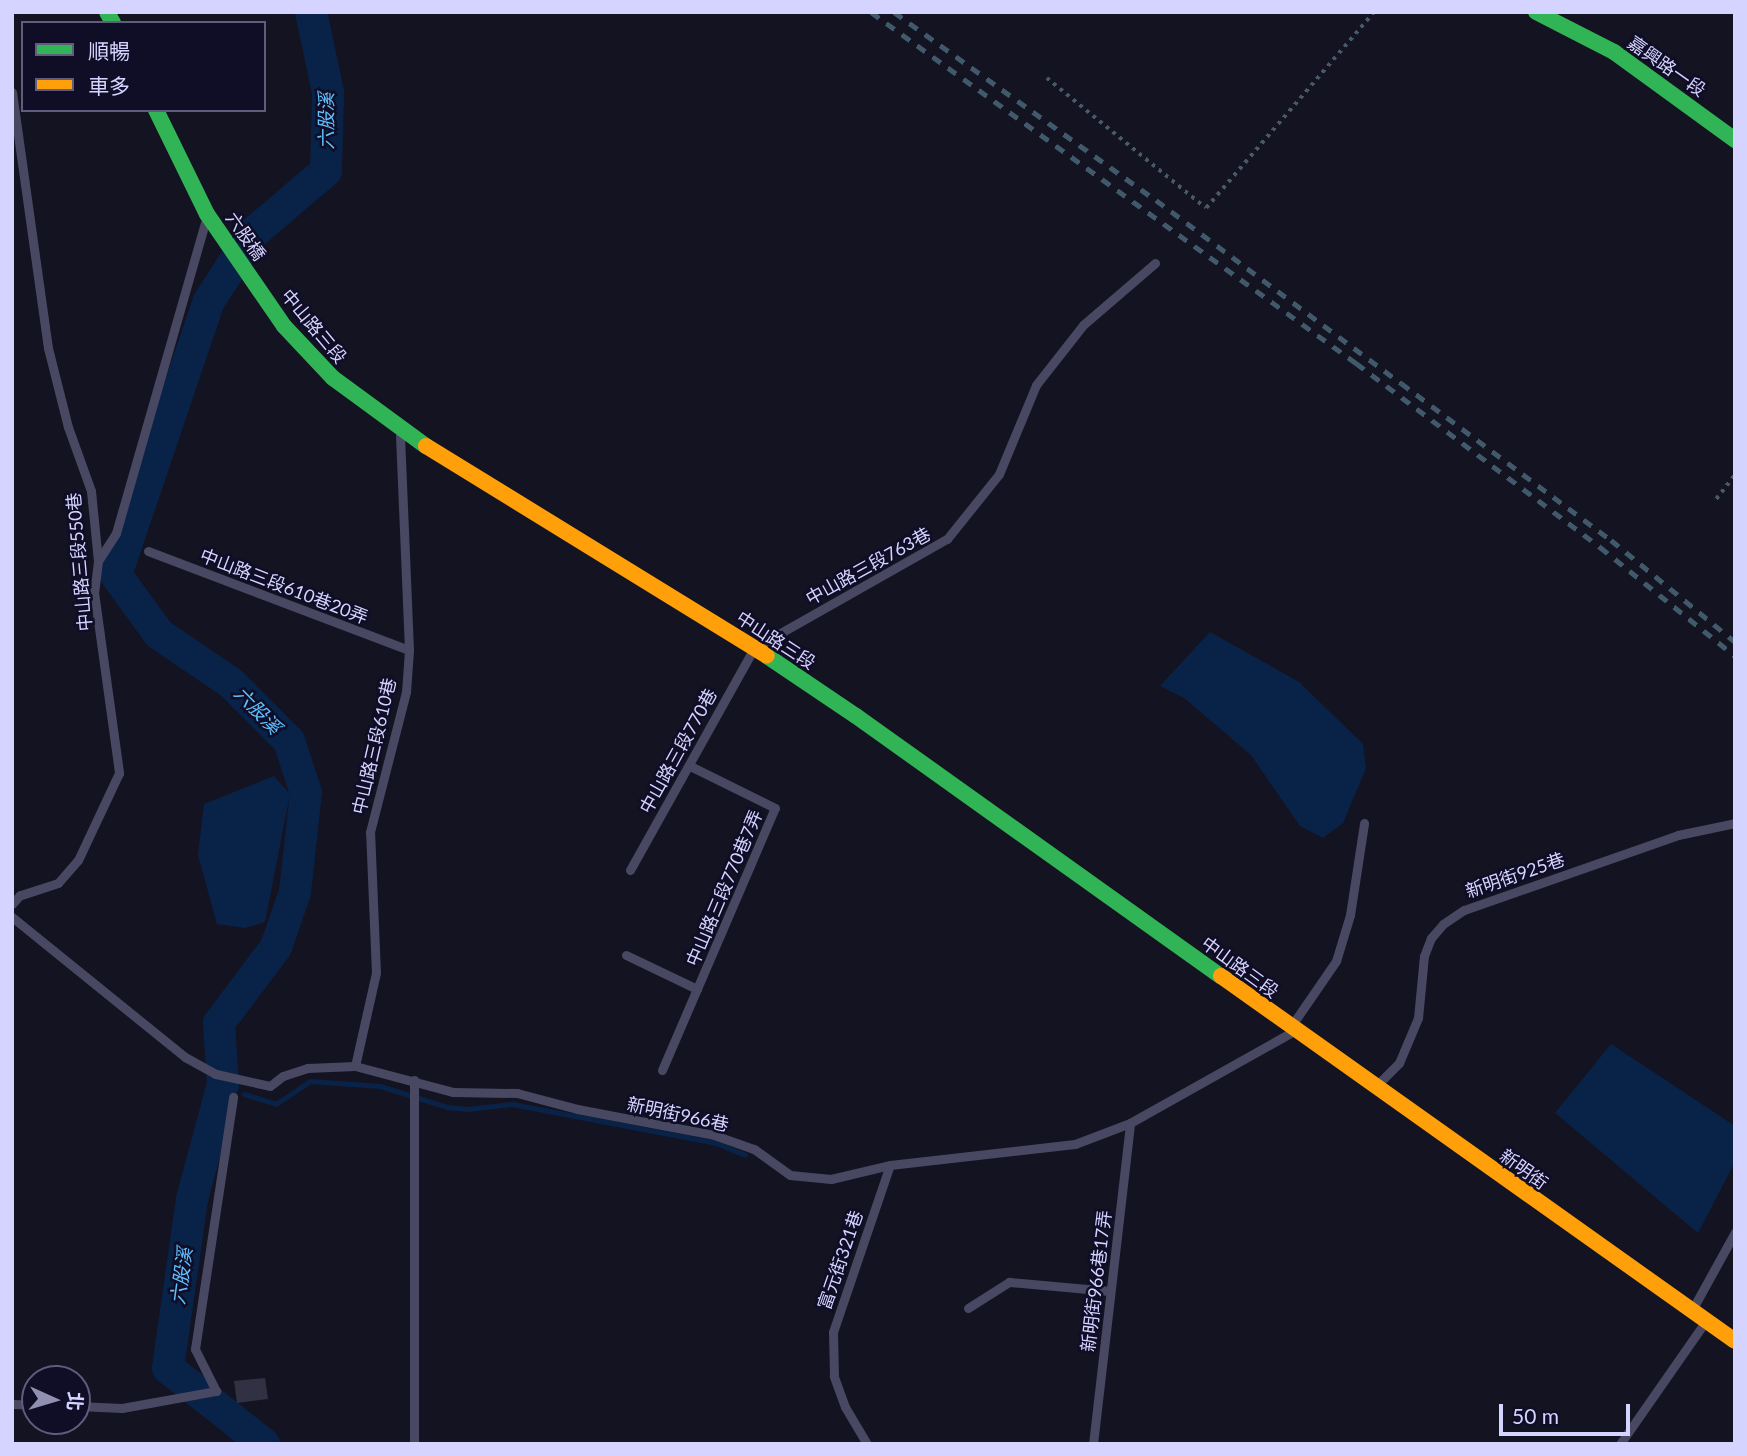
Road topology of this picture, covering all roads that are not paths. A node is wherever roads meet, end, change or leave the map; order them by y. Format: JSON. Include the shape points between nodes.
{"nodes":[{"id":1,"x":1536,"y":12,"type":"edge"},
{"id":2,"x":12,"y":92,"type":"edge"},
{"id":3,"x":157,"y":112,"type":"edge"},
{"id":4,"x":1735,"y":139,"type":"edge"},
{"id":5,"x":207,"y":214,"type":"junction"},
{"id":6,"x":1155,"y":263,"type":"dead end"},
{"id":7,"x":252,"y":279,"type":"joint"},
{"id":8,"x":400,"y":430,"type":"junction"},
{"id":9,"x":148,"y":551,"type":"dead end"},
{"id":10,"x":98,"y":561,"type":"junction"},
{"id":11,"x":754,"y":648,"type":"junction"},
{"id":12,"x":409,"y":650,"type":"junction"},
{"id":13,"x":690,"y":766,"type":"junction"},
{"id":14,"x":1364,"y":822,"type":"dead end"},
{"id":15,"x":1735,"y":822,"type":"edge"},
{"id":16,"x":630,"y":870,"type":"dead end"},
{"id":17,"x":12,"y":904,"type":"edge"},
{"id":18,"x":12,"y":917,"type":"edge"},
{"id":19,"x":626,"y":955,"type":"dead end"},
{"id":20,"x":697,"y":989,"type":"junction"},
{"id":21,"x":1293,"y":1028,"type":"junction"},
{"id":22,"x":355,"y":1066,"type":"junction"},
{"id":23,"x":662,"y":1070,"type":"dead end"},
{"id":24,"x":414,"y":1080,"type":"junction"},
{"id":25,"x":1376,"y":1086,"type":"junction"},
{"id":26,"x":233,"y":1097,"type":"dead end"},
{"id":27,"x":1130,"y":1123,"type":"junction"},
{"id":28,"x":890,"y":1165,"type":"junction"},
{"id":29,"x":1735,"y":1232,"type":"edge"},
{"id":30,"x":1111,"y":1291,"type":"junction"},
{"id":31,"x":968,"y":1308,"type":"dead end"},
{"id":32,"x":1691,"y":1312,"type":"junction"},
{"id":33,"x":1706,"y":1321,"type":"junction"},
{"id":34,"x":1735,"y":1341,"type":"edge"},
{"id":35,"x":91,"y":1407,"type":"edge"},
{"id":36,"x":414,"y":1444,"type":"edge"},
{"id":37,"x":867,"y":1444,"type":"edge"},
{"id":38,"x":1093,"y":1444,"type":"edge"},
{"id":39,"x":1620,"y":1444,"type":"edge"}],
"edges":[{"from":1,"to":4,"type":"street","name":"嘉興路一段","via":[[1614,52]]},
{"from":2,"to":10,"type":"lane","name":"中山路三段550巷","via":[[48,348],[68,427],[91,491]]},
{"from":3,"to":5,"type":"street"},
{"from":5,"to":7,"type":"street","name":"六股橋"},
{"from":5,"to":10,"type":"lane","via":[[116,533]]},
{"from":6,"to":11,"type":"lane","name":"中山路三段763巷","via":[[1083,325],[1036,385],[999,474],[947,539]]},
{"from":7,"to":8,"type":"street","name":"中山路三段","via":[[284,326],[333,378]]},
{"from":8,"to":11,"type":"street","name":"中山路三段"},
{"from":8,"to":12,"type":"lane","name":"中山路三段610巷"},
{"from":9,"to":12,"type":"lane","name":"中山路三段610巷20弄"},
{"from":10,"to":17,"type":"lane","name":"中山路三段550巷","via":[[94,592],[119,773],[78,860],[58,883],[19,895]]},
{"from":11,"to":13,"type":"lane","name":"中山路三段770巷"},
{"from":11,"to":21,"type":"street","name":"中山路三段"},
{"from":12,"to":22,"type":"lane","name":"中山路三段610巷","via":[[406,692],[370,832],[376,973]]},
{"from":13,"to":16,"type":"lane","name":"中山路三段770巷"},
{"from":13,"to":20,"type":"lane","name":"中山路三段770巷7弄","via":[[775,808]]},
{"from":14,"to":21,"type":"lane","via":[[1350,915],[1336,961]]},
{"from":15,"to":25,"type":"lane","name":"新明街925巷","via":[[1678,835],[1539,883],[1464,910],[1443,924],[1424,956],[1418,1018],[1399,1063]]},
{"from":18,"to":22,"type":"lane","name":"新明街966巷","via":[[185,1057],[216,1074],[270,1086],[282,1076],[307,1068]]},
{"from":19,"to":20,"type":"lane","name":"中山路三段770巷7弄"},
{"from":20,"to":23,"type":"lane","name":"中山路三段770巷7弄"},
{"from":21,"to":25,"type":"street","name":"新明街"},
{"from":21,"to":27,"type":"lane","name":"新明街966巷"},
{"from":22,"to":24,"type":"lane","name":"新明街966巷"},
{"from":24,"to":28,"type":"lane","name":"新明街966巷","via":[[453,1092],[517,1093],[714,1135],[754,1149],[790,1175],[831,1179]]},
{"from":24,"to":36,"type":"lane"},
{"from":25,"to":32,"type":"street","name":"新明街"},
{"from":26,"to":35,"type":"lane","via":[[195,1349],[216,1391],[122,1408]]},
{"from":27,"to":28,"type":"lane","name":"新明街966巷","via":[[1075,1144]]},
{"from":27,"to":30,"type":"lane","name":"新明街966巷17弄"},
{"from":28,"to":37,"type":"lane","name":"富元街321巷","via":[[832,1332],[834,1376],[845,1407]]},
{"from":29,"to":32,"type":"lane"},
{"from":30,"to":31,"type":"lane","via":[[1009,1282]]},
{"from":30,"to":38,"type":"lane","name":"新明街966巷17弄"},
{"from":32,"to":33,"type":"street","name":"新明街"},
{"from":33,"to":34,"type":"street","name":"新明街"},
{"from":33,"to":39,"type":"lane"}]}
